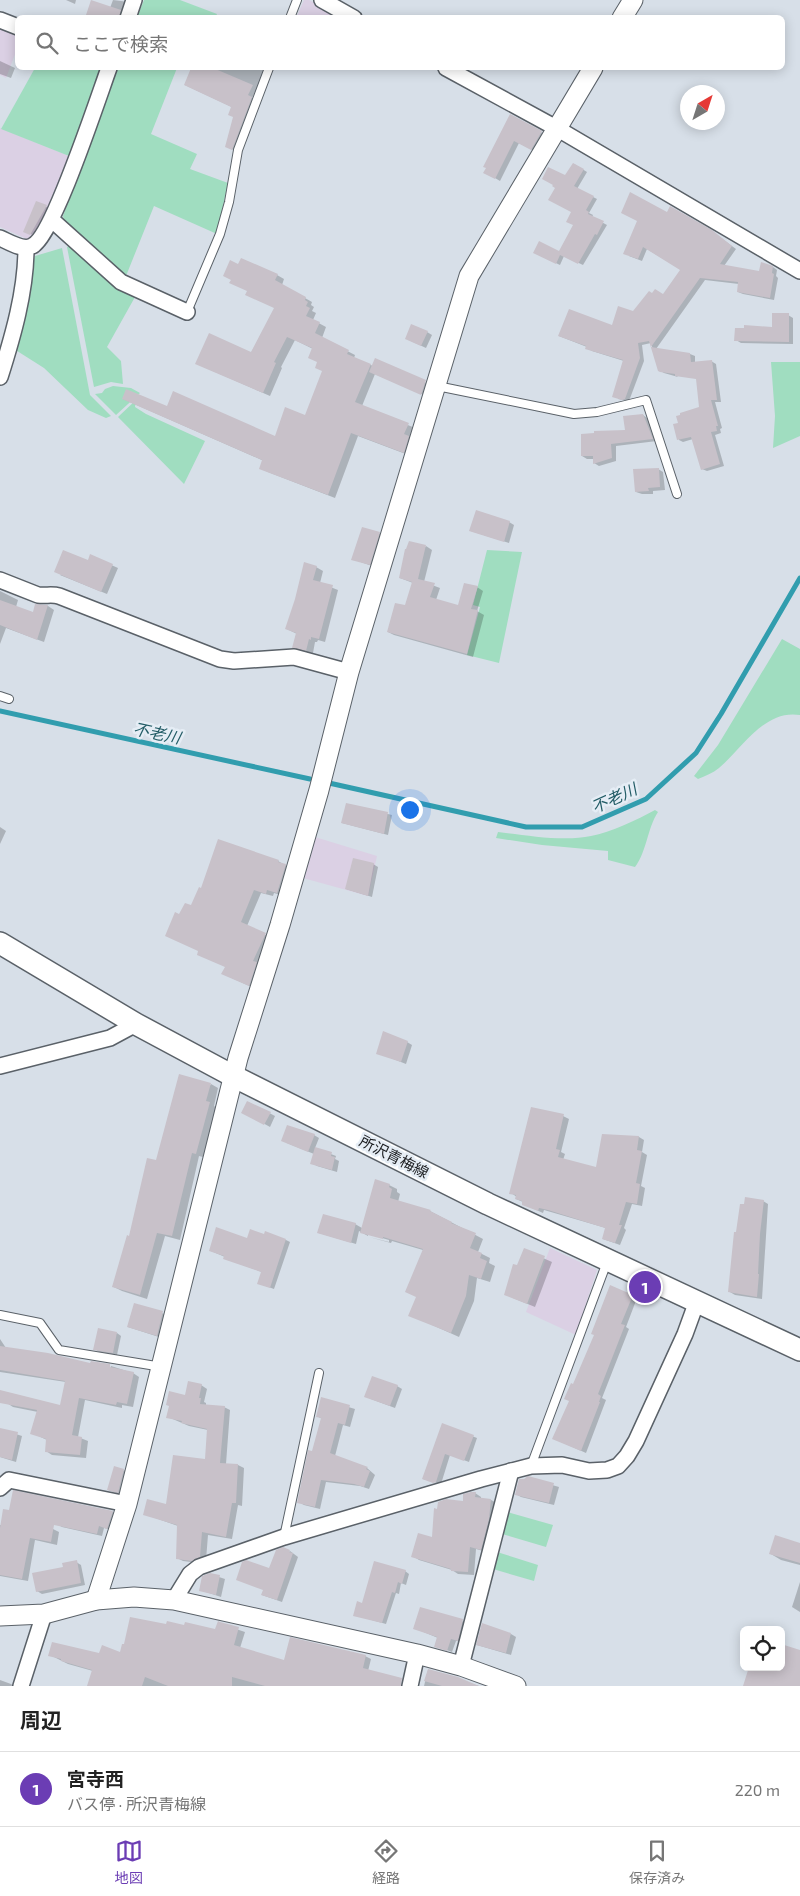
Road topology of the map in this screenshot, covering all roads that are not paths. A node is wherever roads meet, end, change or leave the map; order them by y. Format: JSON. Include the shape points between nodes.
{"nodes":[{"id":1,"x":134,"y":0,"type":"edge"},
{"id":2,"x":297,"y":0,"type":"edge"},
{"id":3,"x":322,"y":0,"type":"edge"},
{"id":4,"x":632,"y":0,"type":"edge"},
{"id":5,"x":129,"y":15,"type":"edge"},
{"id":6,"x":291,"y":15,"type":"edge"},
{"id":7,"x":349,"y":15,"type":"edge"},
{"id":8,"x":624,"y":15,"type":"edge"},
{"id":9,"x":0,"y":20,"type":"edge"},
{"id":10,"x":15,"y":26,"type":"edge"},
{"id":11,"x":108,"y":70,"type":"edge"},
{"id":12,"x":268,"y":70,"type":"edge"},
{"id":13,"x":450,"y":70,"type":"edge"},
{"id":14,"x":592,"y":70,"type":"edge"},
{"id":15,"x":558,"y":129,"type":"junction"},
{"id":16,"x":52,"y":220,"type":"junction"},
{"id":17,"x":0,"y":238,"type":"edge"},
{"id":18,"x":26,"y":248,"type":"junction"},
{"id":19,"x":800,"y":271,"type":"edge"},
{"id":20,"x":187,"y":312,"type":"joint"},
{"id":21,"x":0,"y":377,"type":"edge"},
{"id":22,"x":435,"y":385,"type":"junction"},
{"id":23,"x":678,"y":494,"type":"dead end"},
{"id":24,"x":0,"y":580,"type":"edge"},
{"id":25,"x":349,"y":672,"type":"junction"},
{"id":26,"x":0,"y":696,"type":"edge"},
{"id":27,"x":9,"y":699,"type":"dead end"},
{"id":28,"x":0,"y":942,"type":"edge"},
{"id":29,"x":136,"y":1024,"type":"junction"},
{"id":30,"x":0,"y":1066,"type":"edge"},
{"id":31,"x":233,"y":1076,"type":"junction"},
{"id":32,"x":608,"y":1260,"type":"junction"},
{"id":33,"x":697,"y":1301,"type":"junction"},
{"id":34,"x":0,"y":1315,"type":"edge"},
{"id":35,"x":800,"y":1350,"type":"edge"},
{"id":36,"x":162,"y":1367,"type":"junction"},
{"id":37,"x":319,"y":1372,"type":"dead end"},
{"id":38,"x":531,"y":1466,"type":"junction"},
{"id":39,"x":511,"y":1471,"type":"junction"},
{"id":40,"x":0,"y":1488,"type":"edge"},
{"id":41,"x":127,"y":1504,"type":"junction"},
{"id":42,"x":284,"y":1537,"type":"junction"},
{"id":43,"x":96,"y":1600,"type":"junction"},
{"id":44,"x":174,"y":1600,"type":"junction"},
{"id":45,"x":44,"y":1614,"type":"junction"},
{"id":46,"x":0,"y":1616,"type":"edge"},
{"id":47,"x":417,"y":1654,"type":"junction"},
{"id":48,"x":461,"y":1666,"type":"junction"},
{"id":49,"x":21,"y":1686,"type":"edge"},
{"id":50,"x":410,"y":1686,"type":"edge"},
{"id":51,"x":516,"y":1686,"type":"edge"}],
"edges":[{"from":1,"to":5,"type":"street"},
{"from":2,"to":6,"type":"lane"},
{"from":3,"to":7,"type":"street"},
{"from":4,"to":8,"type":"street"},
{"from":9,"to":10,"type":"street"},
{"from":11,"to":16,"type":"street"},
{"from":12,"to":20,"type":"lane","via":[[238,150],[220,234]]},
{"from":13,"to":15,"type":"street"},
{"from":14,"to":15,"type":"street"},
{"from":15,"to":19,"type":"street"},
{"from":15,"to":22,"type":"street","via":[[469,276]]},
{"from":16,"to":18,"type":"street","via":[[34,246]]},
{"from":16,"to":20,"type":"street","via":[[121,282]]},
{"from":17,"to":18,"type":"street"},
{"from":18,"to":21,"type":"street","via":[[26,268],[10,346]]},
{"from":22,"to":23,"type":"lane","via":[[574,414],[646,400]]},
{"from":22,"to":25,"type":"street"},
{"from":24,"to":25,"type":"street","via":[[38,595],[59,596],[220,659],[294,658]]},
{"from":25,"to":31,"type":"street","via":[[319,790]]},
{"from":26,"to":27,"type":"lane"},
{"from":28,"to":29,"type":"main road","name":"所沢青梅線"},
{"from":29,"to":30,"type":"street","via":[[110,1038]]},
{"from":29,"to":31,"type":"main road","name":"所沢青梅線"},
{"from":31,"to":32,"type":"main road","name":"所沢青梅線","via":[[488,1204]]},
{"from":31,"to":36,"type":"street"},
{"from":32,"to":33,"type":"main road","name":"所沢青梅線"},
{"from":32,"to":38,"type":"lane"},
{"from":33,"to":35,"type":"main road","name":"所沢青梅線"},
{"from":33,"to":38,"type":"street","via":[[636,1441],[618,1466],[588,1471],[562,1465]]},
{"from":34,"to":36,"type":"lane","via":[[40,1323],[59,1350]]},
{"from":36,"to":41,"type":"street"},
{"from":37,"to":42,"type":"lane"},
{"from":38,"to":39,"type":"street"},
{"from":39,"to":42,"type":"street"},
{"from":39,"to":48,"type":"street"},
{"from":40,"to":41,"type":"street","via":[[9,1480]]},
{"from":41,"to":43,"type":"street"},
{"from":42,"to":44,"type":"street","via":[[199,1567],[190,1574]]},
{"from":43,"to":44,"type":"street","via":[[134,1597]]},
{"from":43,"to":45,"type":"street"},
{"from":44,"to":47,"type":"street"},
{"from":45,"to":46,"type":"street"},
{"from":45,"to":49,"type":"street"},
{"from":47,"to":48,"type":"street"},
{"from":47,"to":50,"type":"street"},
{"from":48,"to":51,"type":"street"}]}
